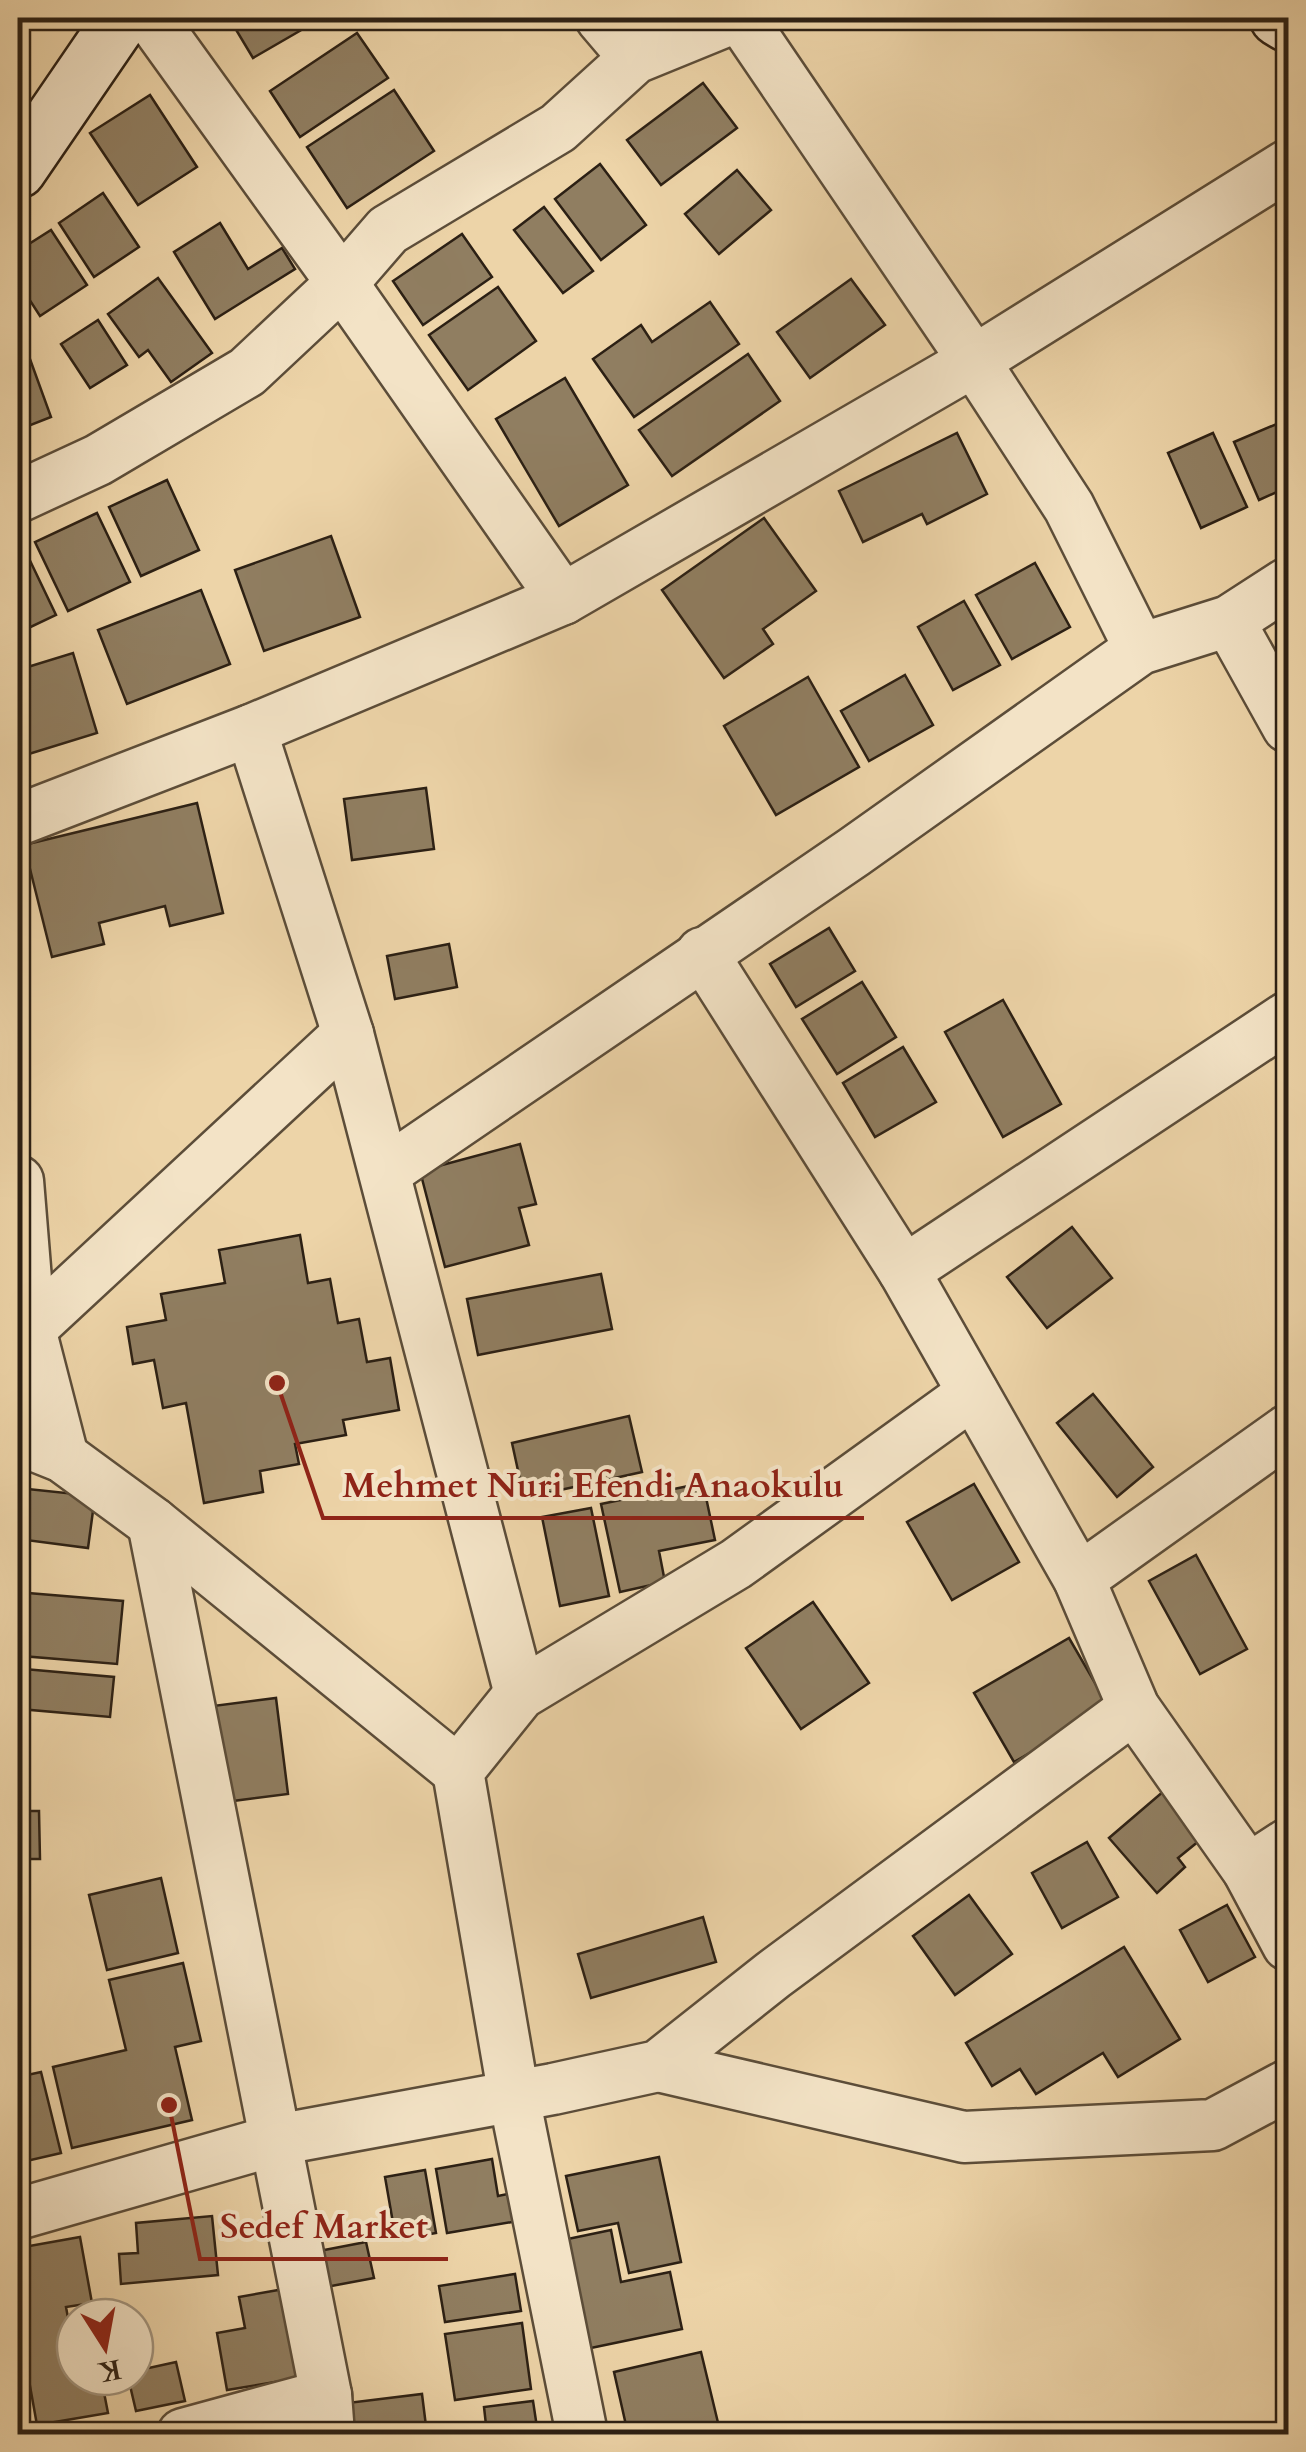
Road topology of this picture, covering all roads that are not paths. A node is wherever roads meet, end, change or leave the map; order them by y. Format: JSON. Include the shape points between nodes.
{"nodes":[{"id":1,"x":122,"y":18,"type":"edge"},
{"id":2,"x":152,"y":18,"type":"edge"},
{"id":3,"x":601,"y":18,"type":"edge"},
{"id":4,"x":733,"y":18,"type":"edge"},
{"id":5,"x":741,"y":18,"type":"edge"},
{"id":6,"x":1278,"y":18,"type":"edge"},
{"id":7,"x":1288,"y":24,"type":"edge"},
{"id":8,"x":636,"y":58,"type":"junction"},
{"id":9,"x":1288,"y":165,"type":"edge"},
{"id":10,"x":18,"y":170,"type":"edge"},
{"id":11,"x":342,"y":283,"type":"junction"},
{"id":12,"x":974,"y":361,"type":"junction"},
{"id":13,"x":18,"y":497,"type":"edge"},
{"id":14,"x":1288,"y":583,"type":"edge"},
{"id":15,"x":563,"y":600,"type":"junction"},
{"id":16,"x":1229,"y":621,"type":"junction"},
{"id":17,"x":1140,"y":648,"type":"junction"},
{"id":18,"x":1288,"y":727,"type":"edge"},
{"id":19,"x":250,"y":730,"type":"junction"},
{"id":20,"x":18,"y":820,"type":"edge"},
{"id":21,"x":702,"y":953,"type":"junction"},
{"id":22,"x":1288,"y":1017,"type":"edge"},
{"id":23,"x":348,"y":1034,"type":"junction"},
{"id":24,"x":385,"y":1172,"type":"junction"},
{"id":25,"x":18,"y":1181,"type":"edge"},
{"id":26,"x":904,"y":1271,"type":"junction"},
{"id":27,"x":30,"y":1329,"type":"junction"},
{"id":28,"x":973,"y":1392,"type":"junction"},
{"id":29,"x":1288,"y":1430,"type":"edge"},
{"id":30,"x":18,"y":1439,"type":"edge"},
{"id":31,"x":63,"y":1457,"type":"junction"},
{"id":32,"x":153,"y":1523,"type":"junction"},
{"id":33,"x":1079,"y":1579,"type":"junction"},
{"id":34,"x":520,"y":1694,"type":"junction"},
{"id":35,"x":1134,"y":1708,"type":"junction"},
{"id":36,"x":458,"y":1771,"type":"junction"},
{"id":37,"x":1268,"y":1857,"type":"edge"},
{"id":38,"x":1288,"y":1945,"type":"edge"},
{"id":39,"x":658,"y":2066,"type":"junction"},
{"id":40,"x":1288,"y":2085,"type":"edge"},
{"id":41,"x":514,"y":2097,"type":"junction"},
{"id":42,"x":276,"y":2140,"type":"junction"},
{"id":43,"x":18,"y":2214,"type":"edge"},
{"id":44,"x":328,"y":2415,"type":"edge"},
{"id":45,"x":183,"y":2434,"type":"edge"},
{"id":46,"x":582,"y":2434,"type":"edge"}],
"edges":[{"from":1,"to":10,"type":"street"},
{"from":2,"to":11,"type":"street"},
{"from":3,"to":8,"type":"street"},
{"from":4,"to":8,"type":"street"},
{"from":5,"to":12,"type":"street"},
{"from":6,"to":7,"type":"street"},
{"from":8,"to":11,"type":"street","via":[[558,128],[388,230]]},
{"from":9,"to":12,"type":"street"},
{"from":11,"to":13,"type":"street","via":[[247,372],[98,460]]},
{"from":11,"to":15,"type":"street"},
{"from":12,"to":15,"type":"street"},
{"from":12,"to":17,"type":"street","via":[[1069,507]]},
{"from":14,"to":16,"type":"street"},
{"from":15,"to":19,"type":"street"},
{"from":16,"to":17,"type":"street"},
{"from":16,"to":18,"type":"street"},
{"from":17,"to":21,"type":"street"},
{"from":19,"to":20,"type":"street"},
{"from":19,"to":23,"type":"street"},
{"from":21,"to":24,"type":"street"},
{"from":21,"to":26,"type":"street"},
{"from":22,"to":26,"type":"street"},
{"from":23,"to":24,"type":"street"},
{"from":23,"to":27,"type":"street"},
{"from":24,"to":34,"type":"street"},
{"from":25,"to":27,"type":"street"},
{"from":26,"to":28,"type":"street"},
{"from":27,"to":31,"type":"street"},
{"from":28,"to":33,"type":"street"},
{"from":28,"to":34,"type":"street","via":[[736,1564]]},
{"from":29,"to":33,"type":"street"},
{"from":30,"to":31,"type":"street"},
{"from":31,"to":32,"type":"street"},
{"from":32,"to":36,"type":"street"},
{"from":32,"to":42,"type":"street"},
{"from":33,"to":35,"type":"street"},
{"from":34,"to":36,"type":"street"},
{"from":35,"to":37,"type":"street"},
{"from":35,"to":39,"type":"street"},
{"from":36,"to":41,"type":"street"},
{"from":37,"to":38,"type":"street"},
{"from":39,"to":40,"type":"street","via":[[964,2136],[1212,2125]]},
{"from":39,"to":41,"type":"street"},
{"from":41,"to":42,"type":"street"},
{"from":41,"to":46,"type":"street"},
{"from":42,"to":43,"type":"street"},
{"from":42,"to":44,"type":"street"},
{"from":44,"to":45,"type":"street"}]}
